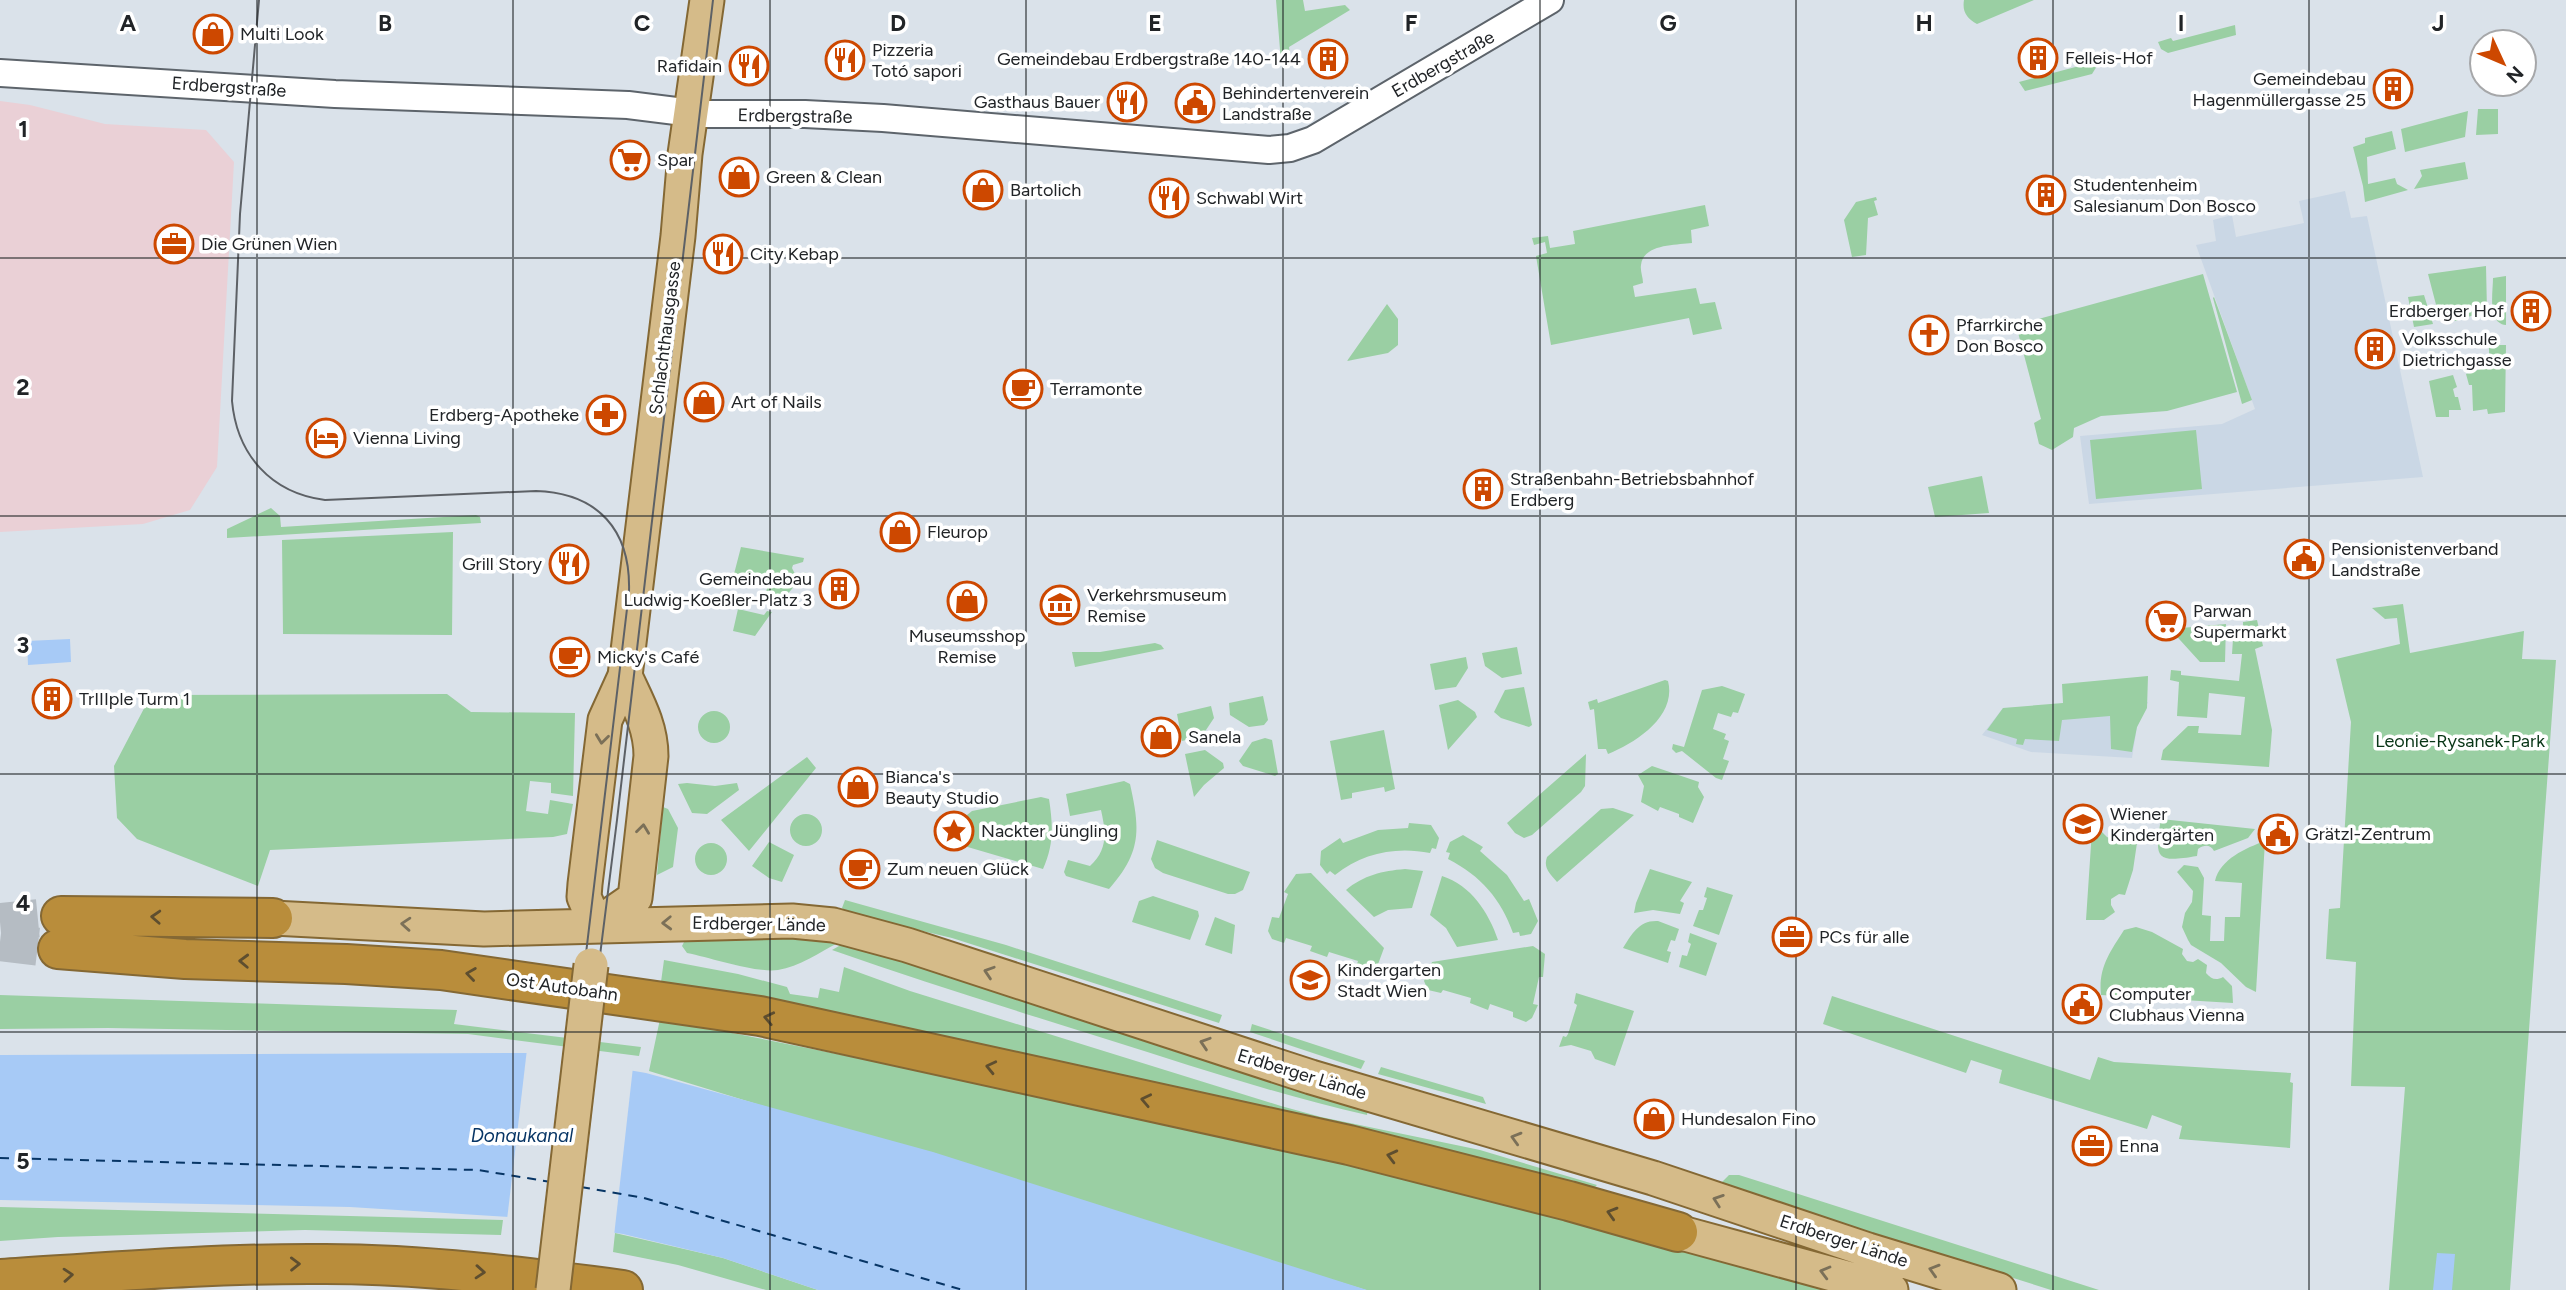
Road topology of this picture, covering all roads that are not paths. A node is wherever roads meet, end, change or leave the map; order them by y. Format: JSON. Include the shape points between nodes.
{"nodes":[{"id":1,"x":706,"y":0,"type":"edge"},
{"id":2,"x":1550,"y":0,"type":"edge"},
{"id":3,"x":0,"y":73,"type":"edge"},
{"id":4,"x":690,"y":113,"type":"junction"},
{"id":5,"x":625,"y":676,"type":"junction"},
{"id":6,"x":273,"y":918,"type":"joint"},
{"id":7,"x":596,"y":925,"type":"junction"},
{"id":8,"x":1678,"y":1232,"type":"joint"},
{"id":9,"x":0,"y":1279,"type":"edge"},
{"id":10,"x":553,"y":1290,"type":"edge"},
{"id":11,"x":623,"y":1290,"type":"edge"},
{"id":12,"x":1891,"y":1290,"type":"edge"},
{"id":13,"x":1999,"y":1290,"type":"edge"}],
"edges":[{"from":1,"to":4,"type":"main road","name":"Schlachthausgasse"},
{"from":2,"to":4,"type":"street","name":"Erdbergstraße","via":[[1314,140],[1290,148],[1241,149],[883,118]]},
{"from":3,"to":4,"type":"street","name":"Erdbergstraße","via":[[335,94],[628,105]]},
{"from":4,"to":5,"type":"main road","name":"Schlachthausgasse"},
{"from":5,"to":7,"type":"main road","name":"Schlachthausgasse","one_way":true,"via":[[605,720],[588,858],[584,897]]},
{"from":7,"to":5,"type":"main road","one_way":true,"via":[[635,898],[651,740]]},
{"from":7,"to":6,"type":"main road","name":"Erdberger Lände","one_way":true,"via":[[466,928]]},
{"from":8,"to":6,"type":"highway","name":"Ost Autobahn","one_way":true,"via":[[1349,1145],[760,1016],[441,970],[185,959],[60,932]]},
{"from":7,"to":10,"type":"main road","bridge":true},
{"from":13,"to":7,"type":"main road","name":"Erdberger Lände","one_way":true,"via":[[1653,1178],[1311,1077],[833,925],[792,921]]},
{"from":12,"to":8,"type":"main road","name":"Erdberger Lände","one_way":true},
{"from":9,"to":11,"type":"highway","one_way":true,"via":[[326,1264],[493,1273]]}]}
